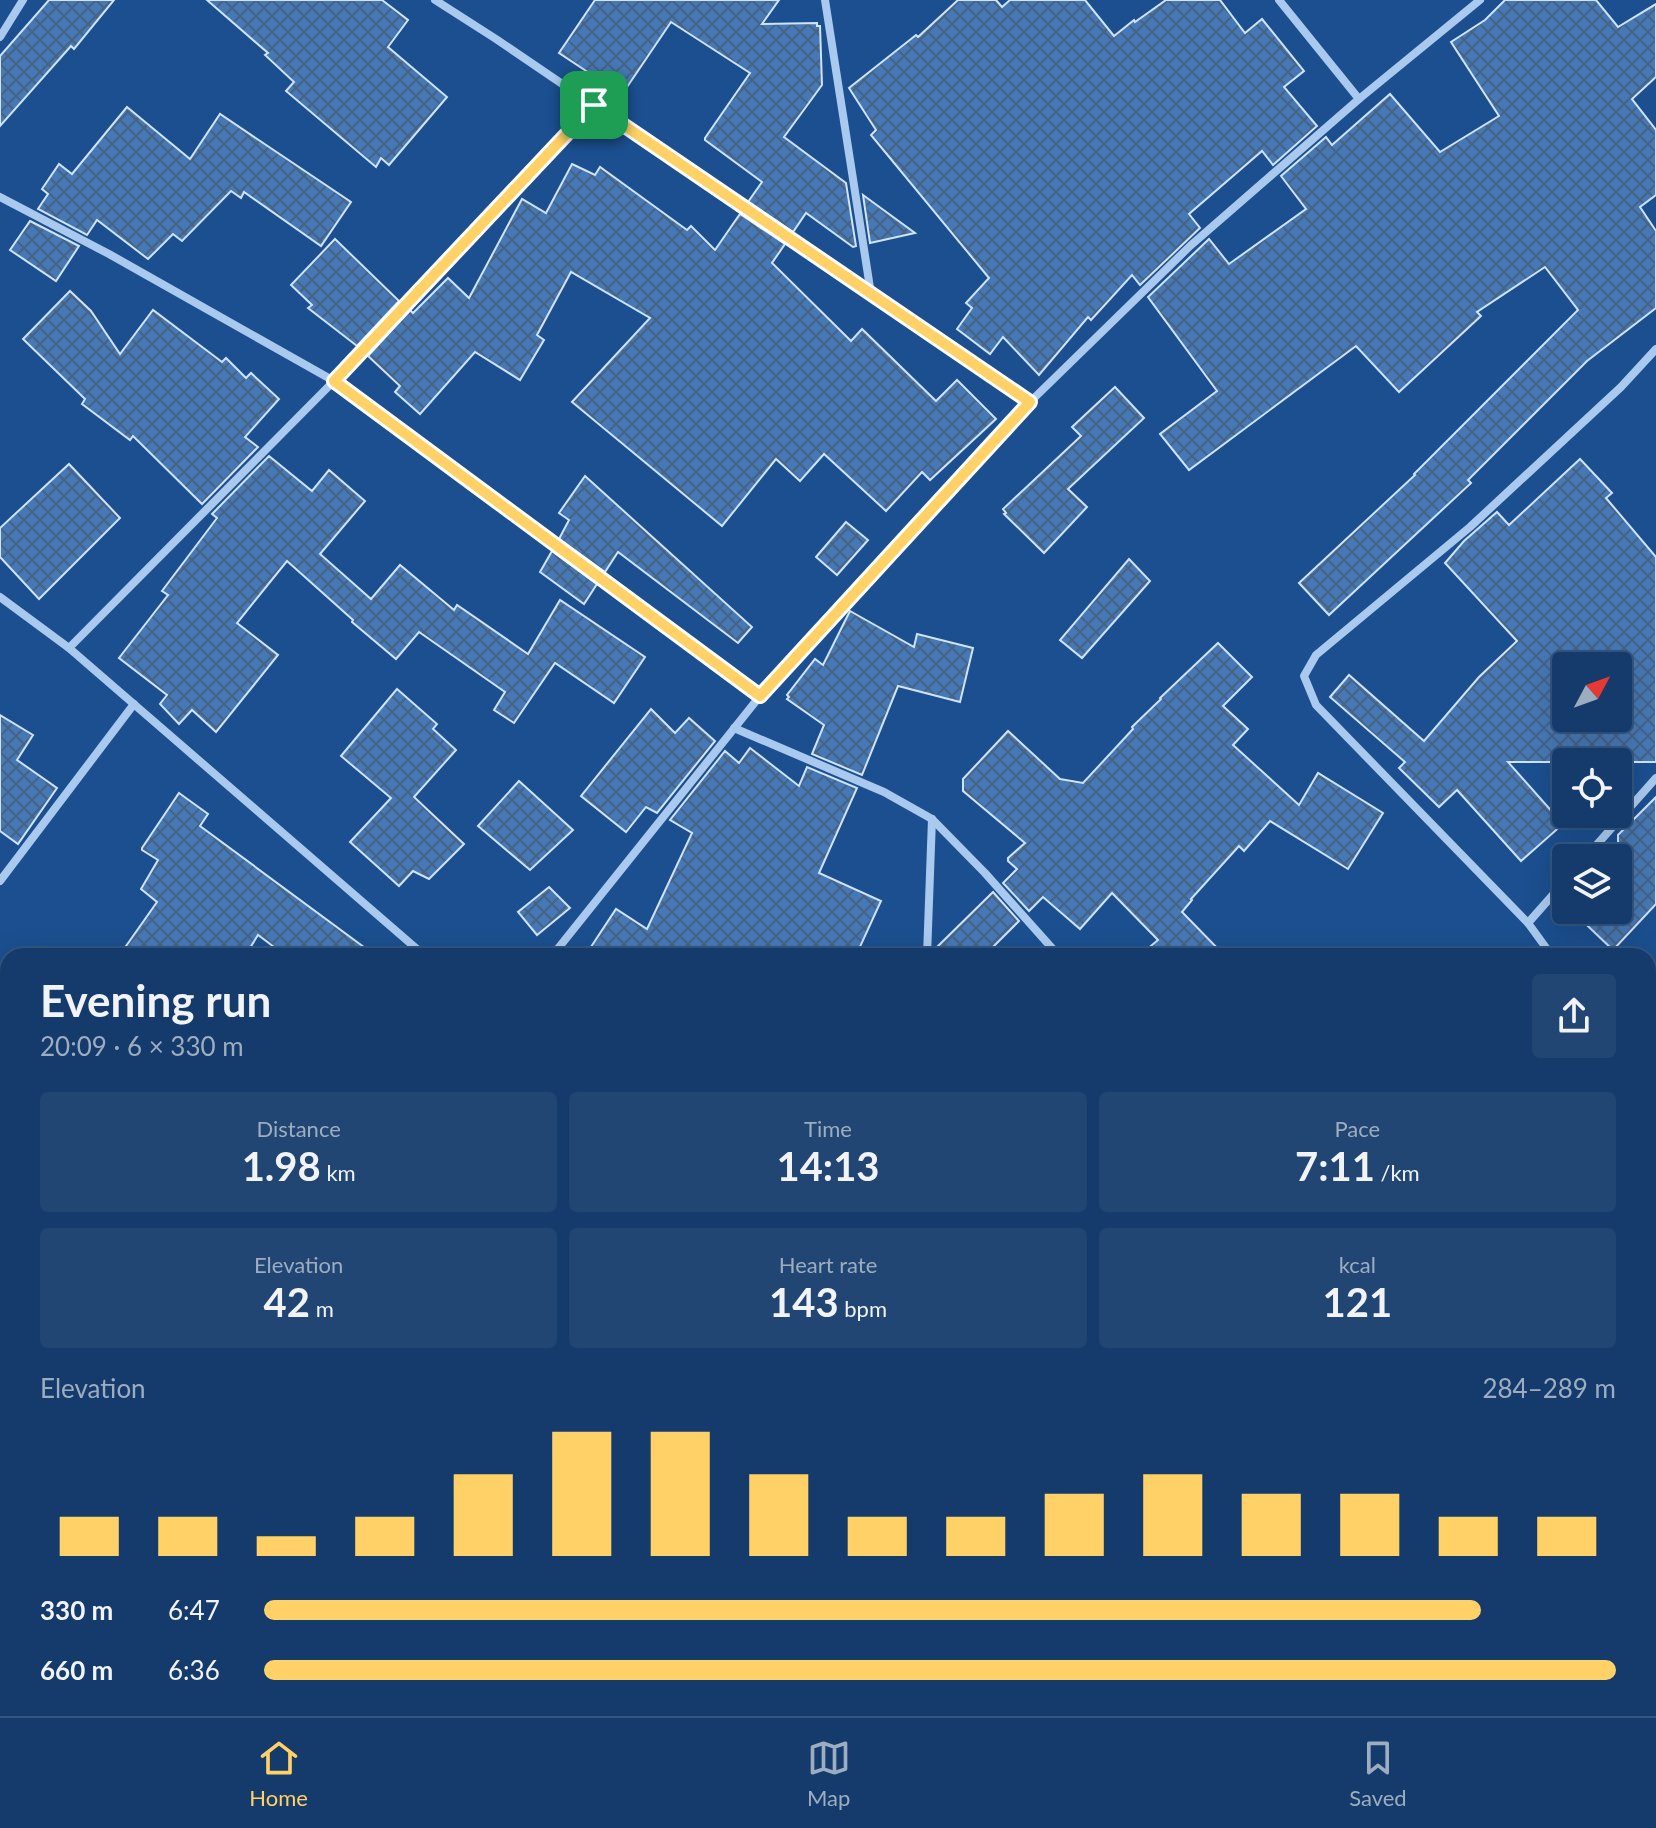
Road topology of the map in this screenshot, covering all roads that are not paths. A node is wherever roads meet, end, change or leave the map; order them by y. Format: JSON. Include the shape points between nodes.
{"nodes":[{"id":1,"x":23,"y":0,"type":"edge"},
{"id":2,"x":435,"y":0,"type":"edge"},
{"id":3,"x":825,"y":0,"type":"edge"},
{"id":4,"x":1279,"y":0,"type":"edge"},
{"id":5,"x":1480,"y":0,"type":"edge"},
{"id":6,"x":0,"y":37,"type":"edge"},
{"id":7,"x":1359,"y":99,"type":"junction"},
{"id":8,"x":594,"y":105,"type":"junction"},
{"id":9,"x":0,"y":197,"type":"edge"},
{"id":10,"x":871,"y":294,"type":"junction"},
{"id":11,"x":1656,"y":349,"type":"edge"},
{"id":12,"x":334,"y":381,"type":"junction"},
{"id":13,"x":1030,"y":402,"type":"junction"},
{"id":14,"x":0,"y":597,"type":"edge"},
{"id":15,"x":69,"y":648,"type":"junction"},
{"id":16,"x":760,"y":696,"type":"junction"},
{"id":17,"x":134,"y":704,"type":"junction"},
{"id":18,"x":734,"y":728,"type":"junction"},
{"id":19,"x":1656,"y":778,"type":"edge"},
{"id":20,"x":932,"y":819,"type":"junction"},
{"id":21,"x":1597,"y":844,"type":"edge"},
{"id":22,"x":0,"y":881,"type":"edge"},
{"id":23,"x":1552,"y":896,"type":"edge"},
{"id":24,"x":1528,"y":923,"type":"junction"},
{"id":25,"x":416,"y":948,"type":"edge"},
{"id":26,"x":558,"y":948,"type":"edge"},
{"id":27,"x":927,"y":948,"type":"edge"},
{"id":28,"x":1052,"y":948,"type":"edge"},
{"id":29,"x":1546,"y":948,"type":"edge"}],
"edges":[{"from":1,"to":6,"type":"street"},
{"from":2,"to":8,"type":"street"},
{"from":3,"to":10,"type":"street"},
{"from":4,"to":7,"type":"street"},
{"from":5,"to":7,"type":"street"},
{"from":7,"to":13,"type":"street","via":[[1190,246]]},
{"from":8,"to":10,"type":"street"},
{"from":8,"to":12,"type":"street"},
{"from":9,"to":12,"type":"street"},
{"from":10,"to":13,"type":"street"},
{"from":11,"to":24,"type":"street","via":[[1470,527],[1316,655],[1304,676],[1316,705]]},
{"from":12,"to":15,"type":"street"},
{"from":12,"to":16,"type":"street"},
{"from":13,"to":16,"type":"street"},
{"from":14,"to":15,"type":"street"},
{"from":15,"to":17,"type":"street"},
{"from":16,"to":18,"type":"street"},
{"from":17,"to":22,"type":"street"},
{"from":17,"to":25,"type":"street"},
{"from":18,"to":20,"type":"street","via":[[884,792]]},
{"from":18,"to":26,"type":"street"},
{"from":19,"to":21,"type":"street"},
{"from":20,"to":27,"type":"street"},
{"from":20,"to":28,"type":"street"},
{"from":23,"to":24,"type":"street"},
{"from":24,"to":29,"type":"street"}]}
